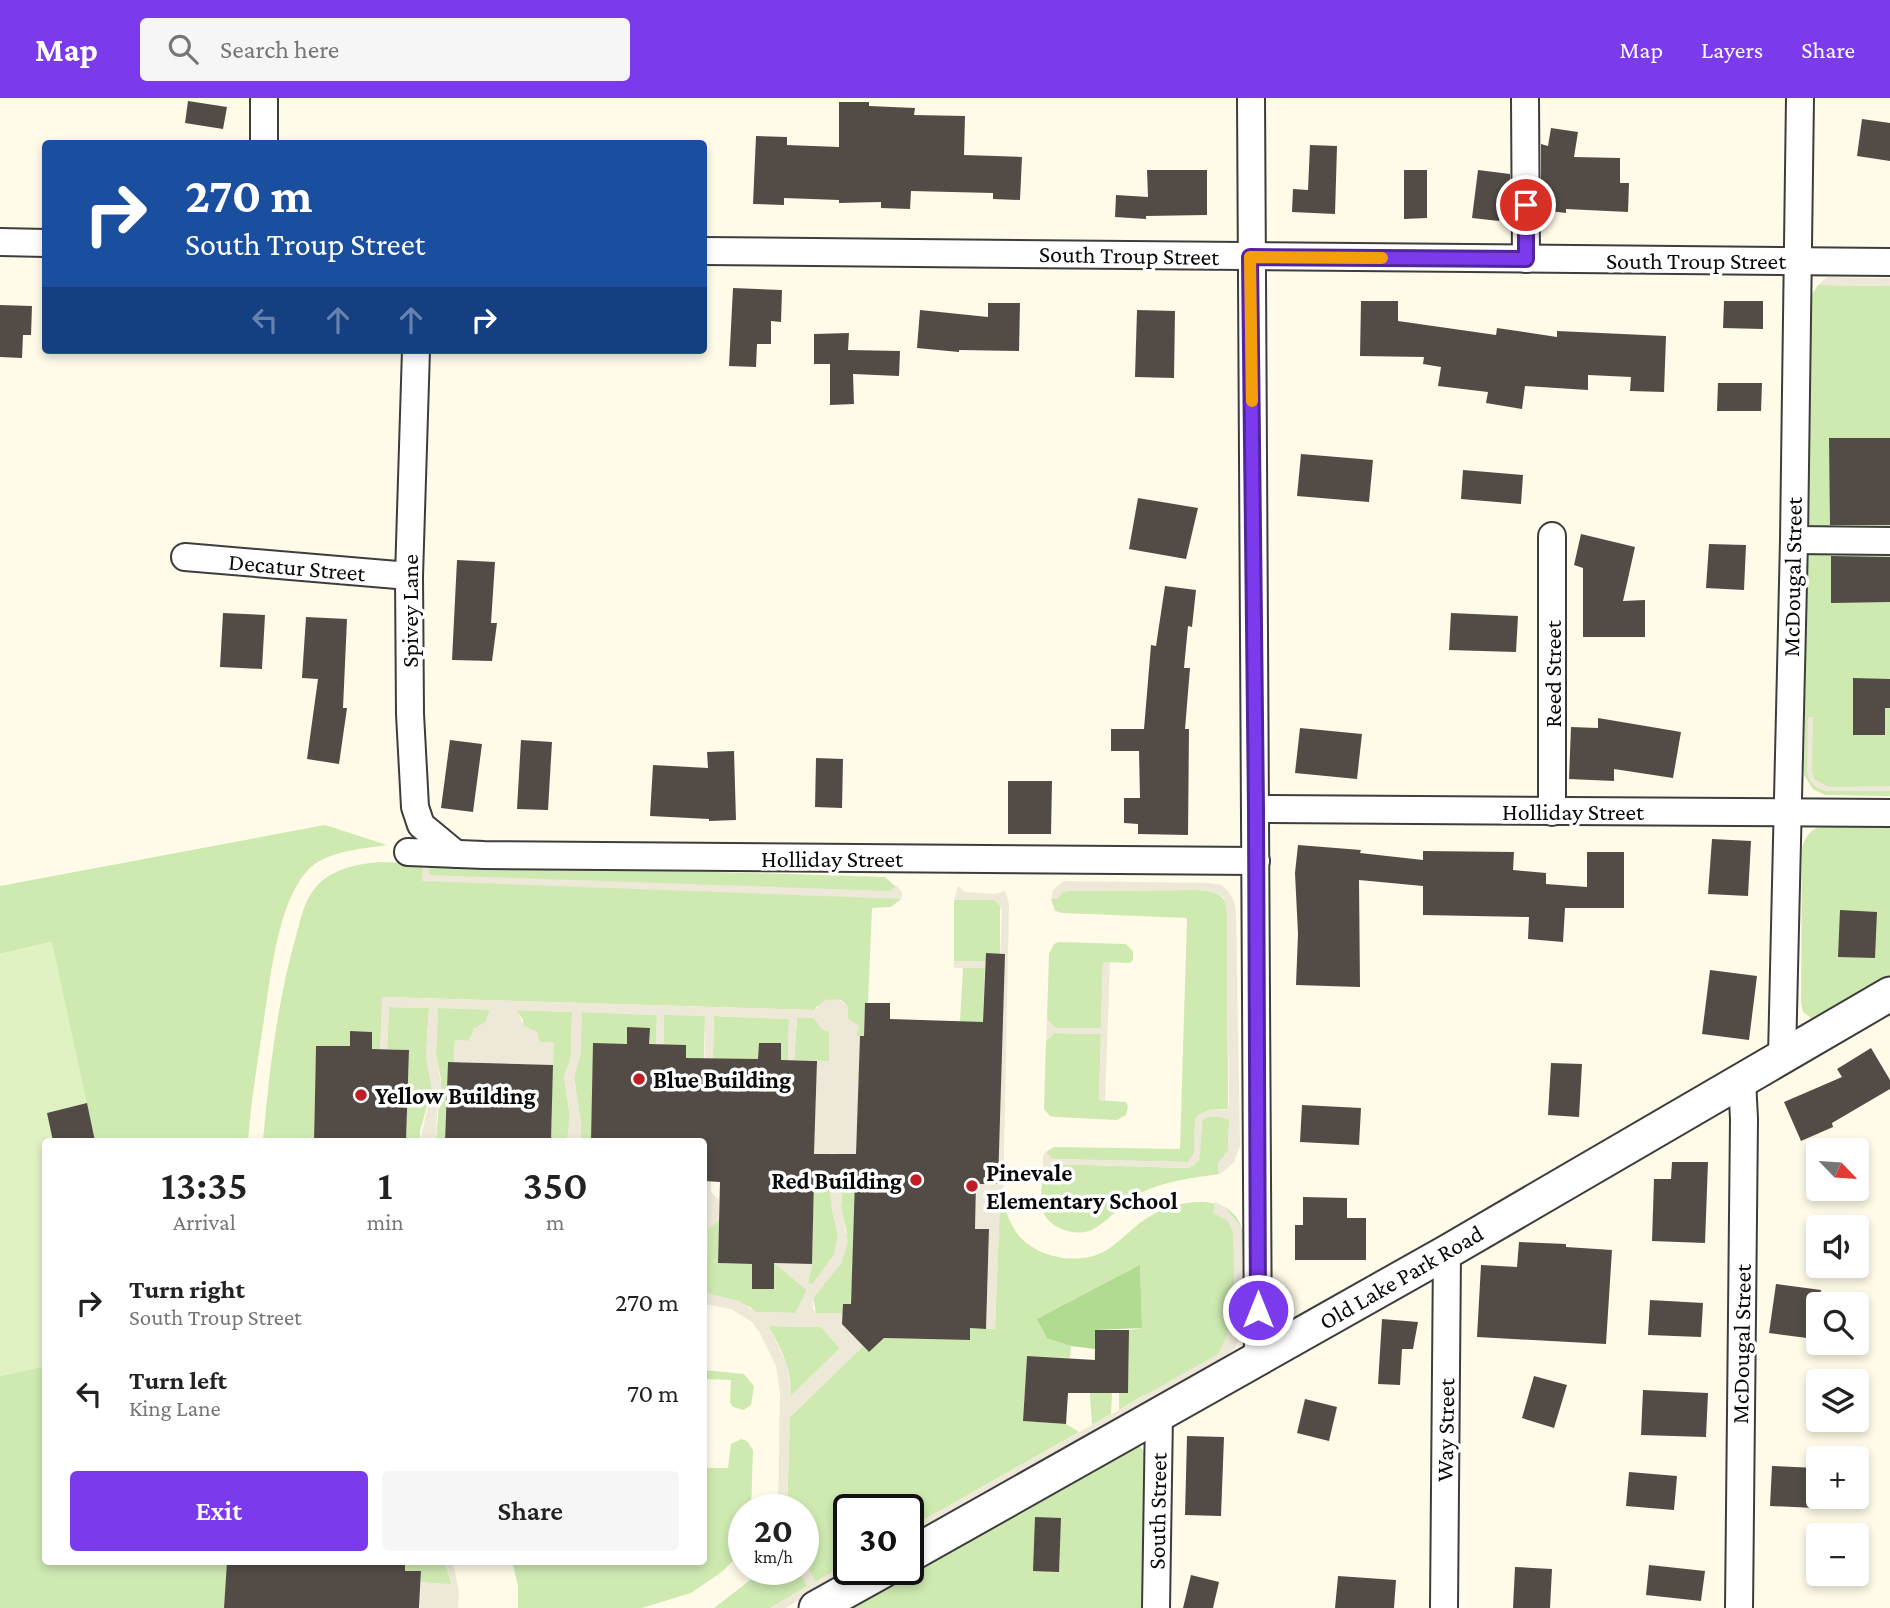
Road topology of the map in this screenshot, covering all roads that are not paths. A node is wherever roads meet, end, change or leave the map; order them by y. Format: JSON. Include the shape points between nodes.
{"nodes":[{"id":1,"x":264,"y":98,"type":"edge"},
{"id":2,"x":1251,"y":98,"type":"edge"},
{"id":3,"x":1525,"y":98,"type":"edge"},
{"id":4,"x":1800,"y":98,"type":"edge"},
{"id":5,"x":264,"y":140,"type":"edge"},
{"id":6,"x":0,"y":242,"type":"edge"},
{"id":7,"x":42,"y":243,"type":"edge"},
{"id":8,"x":707,"y":251,"type":"edge"},
{"id":9,"x":1250,"y":257,"type":"junction"},
{"id":10,"x":1526,"y":259,"type":"junction"},
{"id":11,"x":1798,"y":261,"type":"junction"},
{"id":12,"x":1890,"y":262,"type":"edge"},
{"id":13,"x":416,"y":354,"type":"edge"},
{"id":14,"x":1552,"y":536,"type":"dead end"},
{"id":15,"x":1794,"y":540,"type":"junction"},
{"id":16,"x":1890,"y":541,"type":"edge"},
{"id":17,"x":185,"y":557,"type":"dead end"},
{"id":18,"x":409,"y":576,"type":"junction"},
{"id":19,"x":1256,"y":809,"type":"junction"},
{"id":20,"x":1786,"y":811,"type":"junction"},
{"id":21,"x":1552,"y":812,"type":"junction"},
{"id":22,"x":1890,"y":813,"type":"edge"},
{"id":23,"x":408,"y":852,"type":"dead end"},
{"id":24,"x":457,"y":854,"type":"junction"},
{"id":25,"x":1256,"y":862,"type":"junction"},
{"id":26,"x":1890,"y":994,"type":"edge"},
{"id":27,"x":1782,"y":1056,"type":"junction"},
{"id":28,"x":1742,"y":1080,"type":"junction"},
{"id":29,"x":1447,"y":1252,"type":"junction"},
{"id":30,"x":1258,"y":1358,"type":"junction"},
{"id":31,"x":1159,"y":1415,"type":"junction"},
{"id":32,"x":924,"y":1547,"type":"edge"},
{"id":33,"x":857,"y":1585,"type":"edge"},
{"id":34,"x":816,"y":1608,"type":"edge"},
{"id":35,"x":1156,"y":1608,"type":"edge"},
{"id":36,"x":1444,"y":1608,"type":"edge"},
{"id":37,"x":1739,"y":1608,"type":"edge"}],
"edges":[{"from":1,"to":5,"type":"street"},
{"from":2,"to":9,"type":"street"},
{"from":3,"to":10,"type":"street"},
{"from":4,"to":11,"type":"street","name":"McDougal Street"},
{"from":6,"to":7,"type":"street"},
{"from":8,"to":9,"type":"street","name":"South Troup Street"},
{"from":9,"to":10,"type":"street","name":"South Troup Street"},
{"from":9,"to":19,"type":"street"},
{"from":10,"to":11,"type":"street","name":"South Troup Street"},
{"from":11,"to":12,"type":"street","name":"South Troup Street"},
{"from":11,"to":15,"type":"street","name":"McDougal Street"},
{"from":13,"to":18,"type":"street","name":"Spivey Lane"},
{"from":14,"to":21,"type":"street","name":"Reed Street"},
{"from":15,"to":16,"type":"street"},
{"from":15,"to":20,"type":"street","name":"McDougal Street"},
{"from":17,"to":18,"type":"street","name":"Decatur Street"},
{"from":18,"to":24,"type":"street","name":"Spivey Lane","via":[[415,807],[421,825]]},
{"from":19,"to":21,"type":"street","name":"Holliday Street"},
{"from":19,"to":25,"type":"street"},
{"from":20,"to":21,"type":"street","name":"Holliday Street"},
{"from":20,"to":22,"type":"street","name":"Holliday Street"},
{"from":20,"to":27,"type":"street","name":"McDougal Street"},
{"from":23,"to":24,"type":"street","name":"Holliday Street"},
{"from":24,"to":25,"type":"street","name":"Holliday Street"},
{"from":25,"to":30,"type":"street"},
{"from":26,"to":27,"type":"street","name":"Old Lake Park Road"},
{"from":27,"to":28,"type":"street","name":"Old Lake Park Road"},
{"from":28,"to":29,"type":"street","name":"Old Lake Park Road"},
{"from":28,"to":37,"type":"street","name":"McDougal Street"},
{"from":29,"to":30,"type":"street","name":"Old Lake Park Road"},
{"from":29,"to":36,"type":"street","name":"Way Street"},
{"from":30,"to":31,"type":"street","name":"Old Lake Park Road"},
{"from":31,"to":32,"type":"street","name":"Old Lake Park Road"},
{"from":31,"to":35,"type":"street","name":"South Street"},
{"from":33,"to":34,"type":"street"}]}
